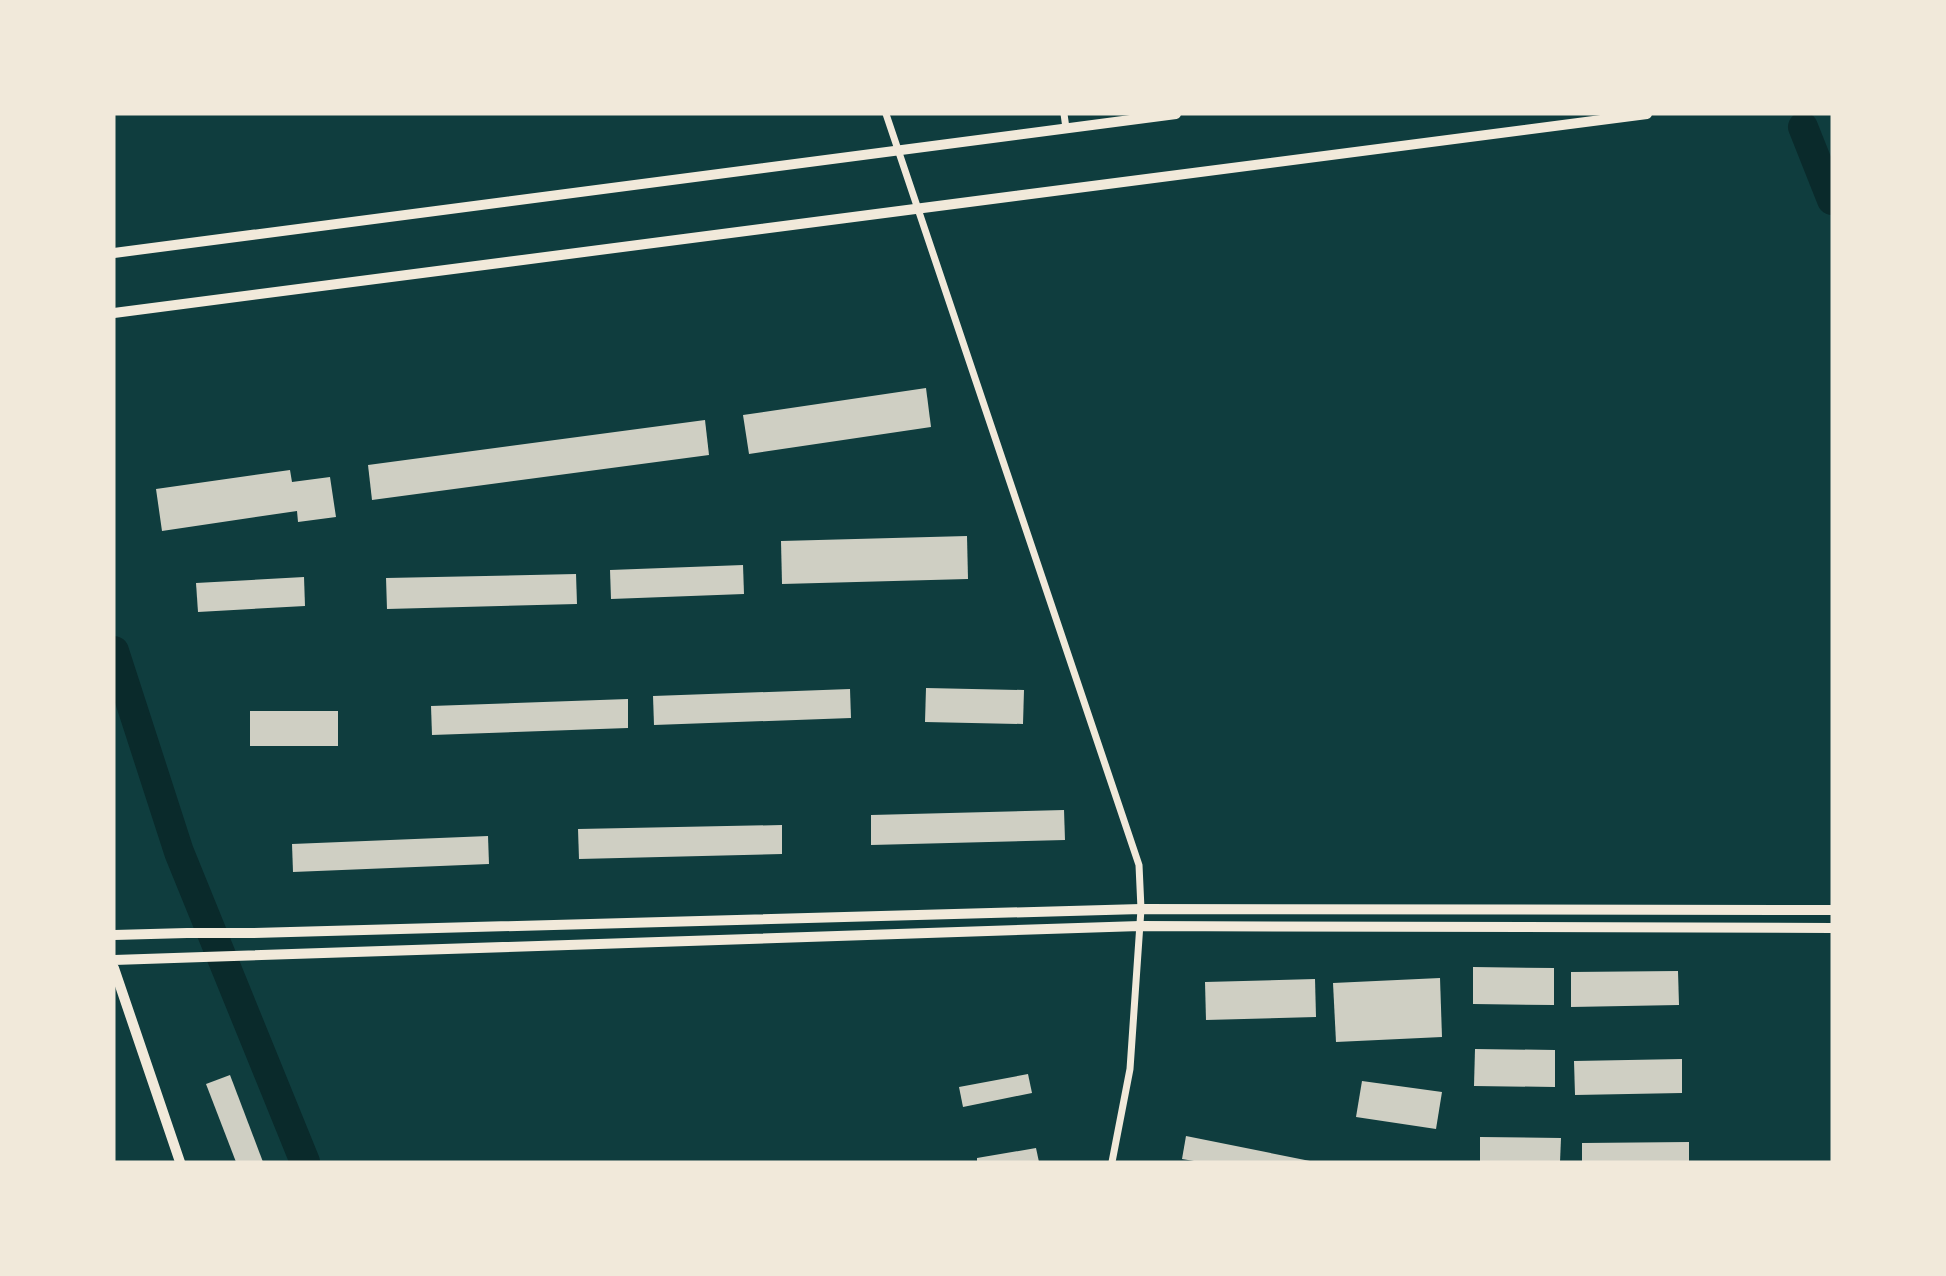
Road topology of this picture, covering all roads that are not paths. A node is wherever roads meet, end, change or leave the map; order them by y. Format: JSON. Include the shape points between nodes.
{"nodes":[{"id":1,"x":886,"y":114,"type":"edge"},
{"id":2,"x":1064,"y":114,"type":"edge"},
{"id":3,"x":1176,"y":114,"type":"edge"},
{"id":4,"x":1647,"y":114,"type":"edge"},
{"id":5,"x":1066,"y":128,"type":"junction"},
{"id":6,"x":898,"y":150,"type":"junction"},
{"id":7,"x":919,"y":208,"type":"junction"},
{"id":8,"x":114,"y":253,"type":"edge"},
{"id":9,"x":114,"y":313,"type":"edge"},
{"id":10,"x":1141,"y":909,"type":"junction"},
{"id":11,"x":1832,"y":910,"type":"edge"},
{"id":12,"x":1140,"y":926,"type":"junction"},
{"id":13,"x":1832,"y":928,"type":"edge"},
{"id":14,"x":114,"y":935,"type":"edge"},
{"id":15,"x":114,"y":960,"type":"edge"},
{"id":16,"x":114,"y":968,"type":"edge"},
{"id":17,"x":180,"y":1162,"type":"edge"},
{"id":18,"x":1112,"y":1162,"type":"edge"}],
"edges":[{"from":1,"to":6,"type":"street"},
{"from":2,"to":5,"type":"street"},
{"from":3,"to":5,"type":"main road"},
{"from":4,"to":7,"type":"main road"},
{"from":5,"to":6,"type":"main road"},
{"from":6,"to":7,"type":"street"},
{"from":6,"to":8,"type":"main road"},
{"from":7,"to":9,"type":"main road"},
{"from":7,"to":10,"type":"street","via":[[1139,865]]},
{"from":10,"to":11,"type":"street"},
{"from":10,"to":12,"type":"street"},
{"from":10,"to":14,"type":"street"},
{"from":12,"to":13,"type":"street"},
{"from":12,"to":15,"type":"street"},
{"from":12,"to":18,"type":"street","via":[[1130,1069]]},
{"from":16,"to":17,"type":"street"}]}
